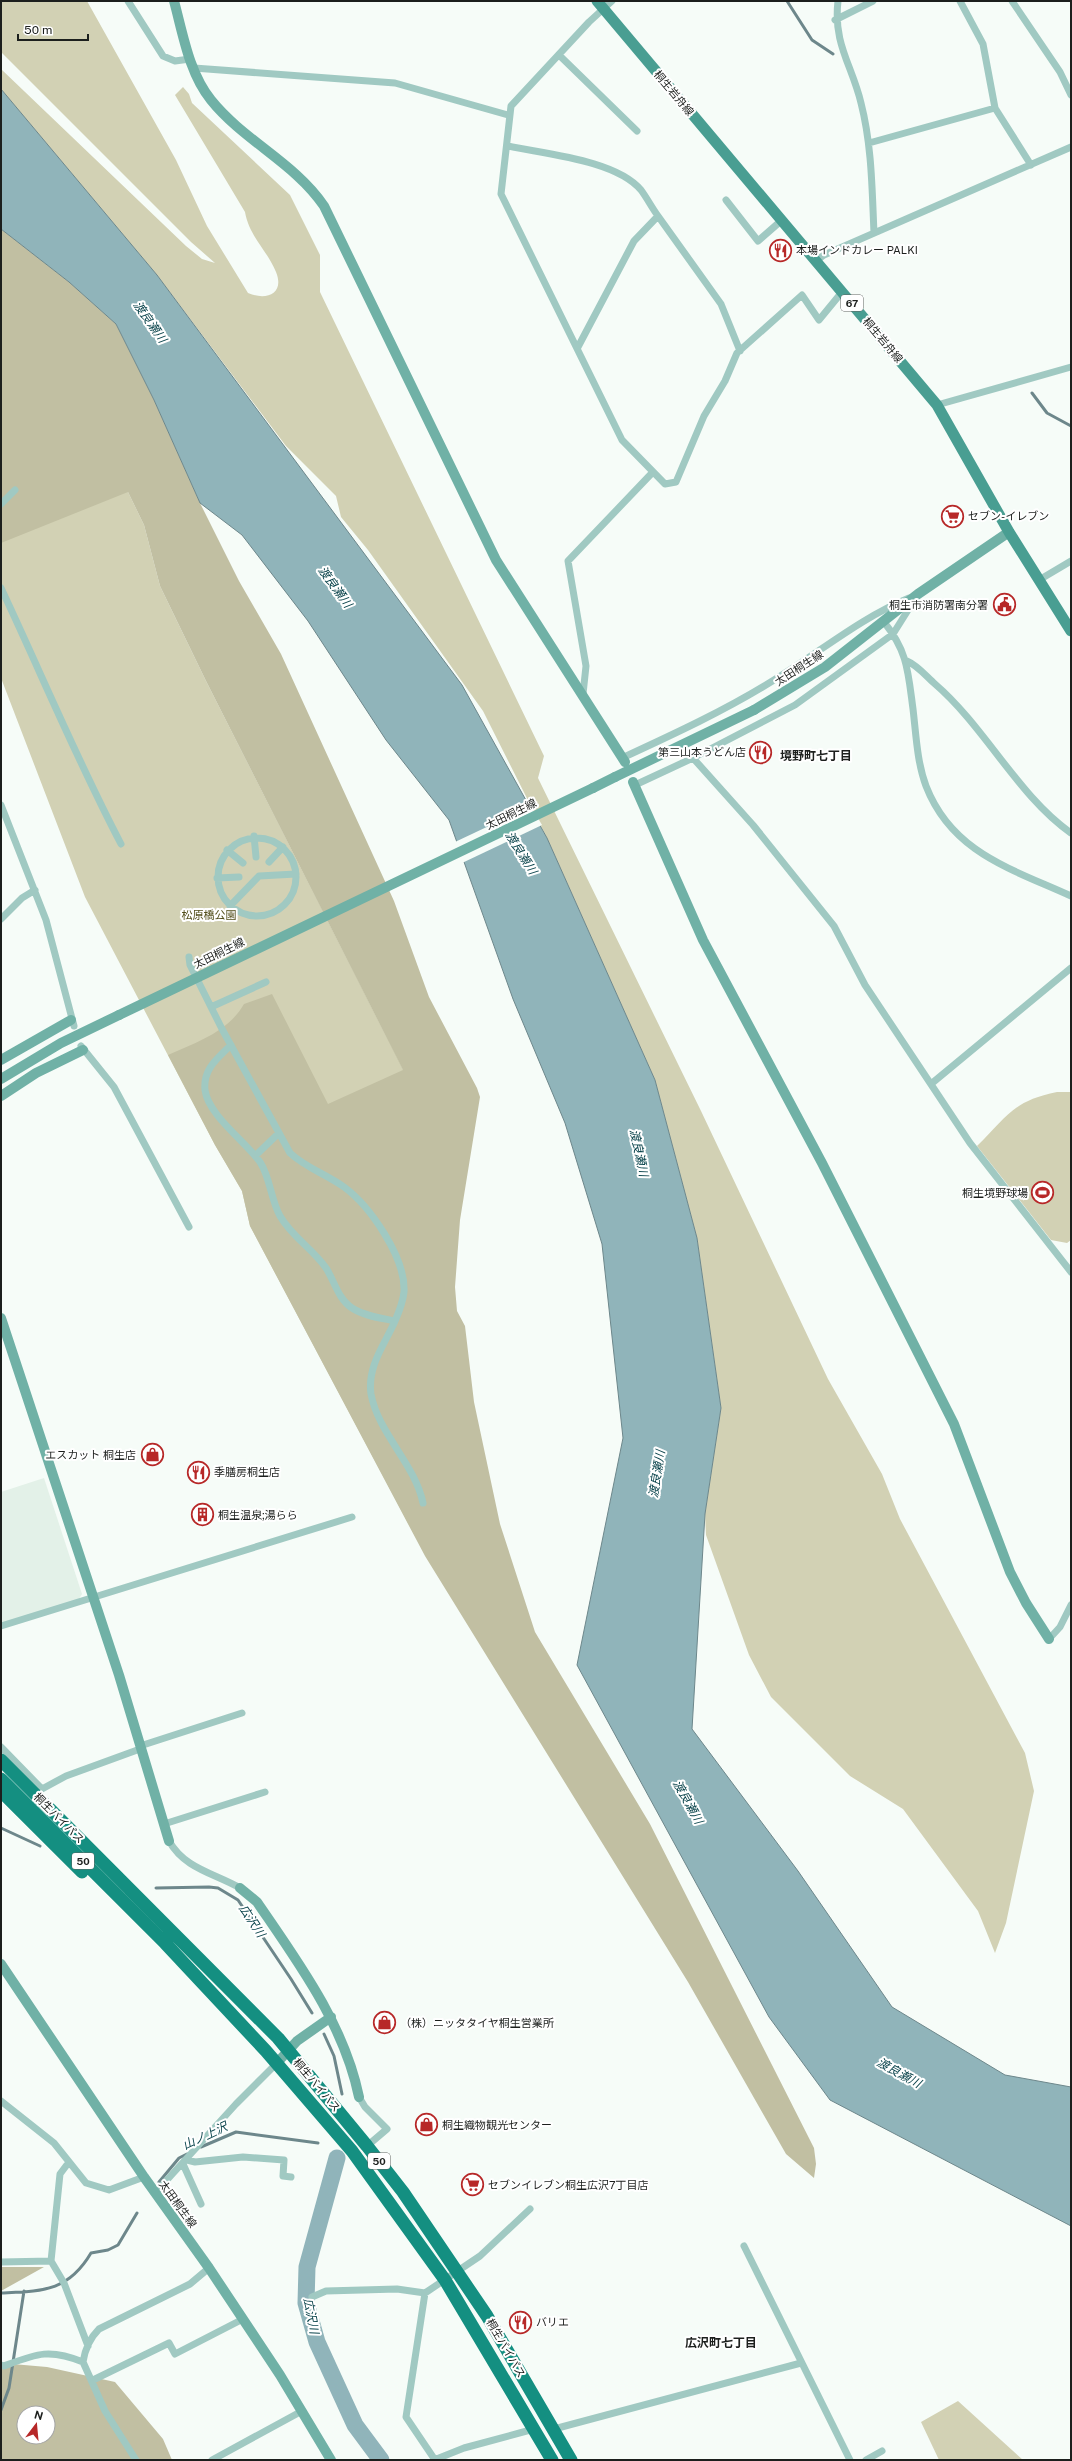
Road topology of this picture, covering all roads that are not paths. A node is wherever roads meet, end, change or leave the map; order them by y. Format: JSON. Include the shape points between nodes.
{"nodes":[{"id":1,"x":128,"y":1,"type":"edge"},
{"id":2,"x":174,"y":1,"type":"edge"},
{"id":3,"x":612,"y":1,"type":"edge"},
{"id":4,"x":838,"y":1,"type":"edge"},
{"id":5,"x":873,"y":1,"type":"edge"},
{"id":6,"x":960,"y":1,"type":"edge"},
{"id":7,"x":1012,"y":1,"type":"edge"},
{"id":8,"x":600,"y":5,"type":"edge"},
{"id":9,"x":835,"y":20,"type":"junction"},
{"id":10,"x":559,"y":55,"type":"junction"},
{"id":11,"x":192,"y":64,"type":"junction"},
{"id":12,"x":1071,"y":95,"type":"edge"},
{"id":13,"x":995,"y":108,"type":"junction"},
{"id":14,"x":508,"y":115,"type":"junction"},
{"id":15,"x":637,"y":131,"type":"dead end"},
{"id":16,"x":869,"y":143,"type":"junction"},
{"id":17,"x":508,"y":146,"type":"junction"},
{"id":18,"x":1071,"y":147,"type":"edge"},
{"id":19,"x":1031,"y":164,"type":"junction"},
{"id":20,"x":726,"y":200,"type":"dead end"},
{"id":21,"x":658,"y":216,"type":"junction"},
{"id":22,"x":782,"y":220,"type":"junction"},
{"id":23,"x":874,"y":233,"type":"junction"},
{"id":24,"x":816,"y":261,"type":"junction"},
{"id":25,"x":842,"y":292,"type":"junction"},
{"id":26,"x":578,"y":347,"type":"junction"},
{"id":27,"x":740,"y":350,"type":"junction"},
{"id":28,"x":1071,"y":367,"type":"edge"},
{"id":29,"x":937,"y":405,"type":"junction"},
{"id":30,"x":652,"y":473,"type":"junction"},
{"id":31,"x":15,"y":490,"type":"dead end"},
{"id":32,"x":1,"y":504,"type":"edge"},
{"id":33,"x":1009,"y":532,"type":"junction"},
{"id":34,"x":1071,"y":561,"type":"edge"},
{"id":35,"x":1039,"y":580,"type":"junction"},
{"id":36,"x":1,"y":588,"type":"edge"},
{"id":37,"x":918,"y":594,"type":"junction"},
{"id":38,"x":884,"y":622,"type":"junction"},
{"id":39,"x":1071,"y":632,"type":"edge"},
{"id":40,"x":893,"y":634,"type":"junction"},
{"id":41,"x":907,"y":661,"type":"junction"},
{"id":42,"x":583,"y":694,"type":"junction"},
{"id":43,"x":693,"y":758,"type":"junction"},
{"id":44,"x":623,"y":760,"type":"joint"},
{"id":45,"x":634,"y":783,"type":"joint"},
{"id":46,"x":1,"y":805,"type":"edge"},
{"id":47,"x":1071,"y":833,"type":"edge"},
{"id":48,"x":254,"y":836,"type":"junction"},
{"id":49,"x":121,"y":844,"type":"dead end"},
{"id":50,"x":283,"y":848,"type":"junction"},
{"id":51,"x":227,"y":850,"type":"junction"},
{"id":52,"x":256,"y":857,"type":"dead end"},
{"id":53,"x":269,"y":862,"type":"dead end"},
{"id":54,"x":243,"y":863,"type":"dead end"},
{"id":55,"x":296,"y":874,"type":"junction"},
{"id":56,"x":239,"y":877,"type":"dead end"},
{"id":57,"x":217,"y":878,"type":"junction"},
{"id":58,"x":35,"y":890,"type":"junction"},
{"id":59,"x":1071,"y":896,"type":"edge"},
{"id":60,"x":230,"y":906,"type":"junction"},
{"id":61,"x":1,"y":919,"type":"edge"},
{"id":62,"x":189,"y":957,"type":"dead end"},
{"id":63,"x":1071,"y":968,"type":"edge"},
{"id":64,"x":266,"y":982,"type":"dead end"},
{"id":65,"x":211,"y":1007,"type":"junction"},
{"id":66,"x":72,"y":1023,"type":"joint"},
{"id":67,"x":231,"y":1045,"type":"junction"},
{"id":68,"x":82,"y":1048,"type":"joint"},
{"id":69,"x":1,"y":1060,"type":"edge"},
{"id":70,"x":1,"y":1079,"type":"edge"},
{"id":71,"x":931,"y":1084,"type":"junction"},
{"id":72,"x":1,"y":1096,"type":"edge"},
{"id":73,"x":279,"y":1133,"type":"junction"},
{"id":74,"x":255,"y":1156,"type":"junction"},
{"id":75,"x":189,"y":1227,"type":"dead end"},
{"id":76,"x":1070,"y":1271,"type":"edge"},
{"id":77,"x":1,"y":1318,"type":"edge"},
{"id":78,"x":395,"y":1321,"type":"junction"},
{"id":79,"x":423,"y":1503,"type":"dead end"},
{"id":80,"x":352,"y":1517,"type":"dead end"},
{"id":81,"x":94,"y":1597,"type":"junction"},
{"id":82,"x":1071,"y":1605,"type":"edge"},
{"id":83,"x":1,"y":1626,"type":"edge"},
{"id":84,"x":1049,"y":1639,"type":"joint"},
{"id":85,"x":242,"y":1712,"type":"dead end"},
{"id":86,"x":1,"y":1747,"type":"edge"},
{"id":87,"x":140,"y":1748,"type":"junction"},
{"id":88,"x":1,"y":1760,"type":"edge"},
{"id":89,"x":1,"y":1779,"type":"edge"},
{"id":90,"x":42,"y":1789,"type":"junction"},
{"id":91,"x":1,"y":1791,"type":"edge"},
{"id":92,"x":265,"y":1792,"type":"dead end"},
{"id":93,"x":164,"y":1824,"type":"junction"},
{"id":94,"x":169,"y":1841,"type":"joint"},
{"id":95,"x":240,"y":1888,"type":"joint"},
{"id":96,"x":141,"y":1899,"type":"junction"},
{"id":97,"x":165,"y":1943,"type":"junction"},
{"id":98,"x":1,"y":1964,"type":"edge"},
{"id":99,"x":330,"y":2017,"type":"junction"},
{"id":100,"x":288,"y":2050,"type":"junction"},
{"id":101,"x":276,"y":2064,"type":"junction"},
{"id":102,"x":359,"y":2096,"type":"joint"},
{"id":103,"x":1,"y":2101,"type":"edge"},
{"id":104,"x":367,"y":2146,"type":"junction"},
{"id":105,"x":69,"y":2162,"type":"junction"},
{"id":106,"x":185,"y":2162,"type":"junction"},
{"id":107,"x":144,"y":2177,"type":"junction"},
{"id":108,"x":291,"y":2177,"type":"dead end"},
{"id":109,"x":156,"y":2192,"type":"junction"},
{"id":110,"x":201,"y":2204,"type":"dead end"},
{"id":111,"x":530,"y":2209,"type":"dead end"},
{"id":112,"x":744,"y":2246,"type":"dead end"},
{"id":113,"x":51,"y":2261,"type":"junction"},
{"id":114,"x":1,"y":2262,"type":"edge"},
{"id":115,"x":209,"y":2268,"type":"junction"},
{"id":116,"x":458,"y":2271,"type":"junction"},
{"id":117,"x":445,"y":2280,"type":"junction"},
{"id":118,"x":425,"y":2293,"type":"junction"},
{"id":119,"x":312,"y":2297,"type":"dead end"},
{"id":120,"x":243,"y":2319,"type":"junction"},
{"id":121,"x":88,"y":2346,"type":"junction"},
{"id":122,"x":83,"y":2362,"type":"junction"},
{"id":123,"x":801,"y":2363,"type":"junction"},
{"id":124,"x":1,"y":2365,"type":"edge"},
{"id":125,"x":93,"y":2380,"type":"junction"},
{"id":126,"x":302,"y":2412,"type":"junction"},
{"id":127,"x":534,"y":2429,"type":"junction"},
{"id":128,"x":554,"y":2429,"type":"junction"},
{"id":129,"x":882,"y":2451,"type":"dead end"},
{"id":130,"x":136,"y":2460,"type":"edge"},
{"id":131,"x":212,"y":2460,"type":"edge"},
{"id":132,"x":331,"y":2460,"type":"edge"},
{"id":133,"x":435,"y":2460,"type":"edge"},
{"id":134,"x":552,"y":2460,"type":"edge"},
{"id":135,"x":571,"y":2460,"type":"edge"},
{"id":136,"x":850,"y":2460,"type":"edge"},
{"id":137,"x":866,"y":2460,"type":"edge"}],
"edges":[{"from":1,"to":11,"type":"street","via":[[163,56]]},
{"from":2,"to":11,"type":"street"},
{"from":3,"to":8,"type":"street"},
{"from":4,"to":9,"type":"street"},
{"from":5,"to":9,"type":"street"},
{"from":6,"to":13,"type":"street","via":[[983,44]]},
{"from":7,"to":12,"type":"street","via":[[1060,72]]},
{"from":8,"to":10,"type":"street"},
{"from":8,"to":22,"type":"main road","name":"桐生岩舟線","number":"67"},
{"from":9,"to":16,"type":"street","via":[[843,54],[861,102]]},
{"from":10,"to":14,"type":"street","via":[[511,106]]},
{"from":10,"to":15,"type":"street"},
{"from":11,"to":14,"type":"street","via":[[395,83]]},
{"from":11,"to":42,"type":"street","via":[[211,101],[303,181],[324,206],[496,560]]},
{"from":13,"to":16,"type":"street"},
{"from":13,"to":19,"type":"street"},
{"from":14,"to":17,"type":"street"},
{"from":16,"to":23,"type":"street"},
{"from":17,"to":21,"type":"street","via":[[605,166],[641,190]]},
{"from":17,"to":26,"type":"street","via":[[501,194]]},
{"from":18,"to":19,"type":"street"},
{"from":19,"to":23,"type":"street"},
{"from":20,"to":22,"type":"street","via":[[758,241]]},
{"from":21,"to":26,"type":"street","via":[[634,241]]},
{"from":21,"to":27,"type":"street","via":[[721,304]]},
{"from":22,"to":24,"type":"main road","name":"桐生岩舟線","number":"67"},
{"from":23,"to":24,"type":"street"},
{"from":24,"to":25,"type":"main road","name":"桐生岩舟線","number":"67"},
{"from":25,"to":27,"type":"street","via":[[819,320],[802,295]]},
{"from":25,"to":29,"type":"main road","name":"桐生岩舟線","number":"67"},
{"from":26,"to":30,"type":"street","via":[[622,440]]},
{"from":27,"to":30,"type":"street","via":[[704,416],[676,482],[664,484]]},
{"from":28,"to":29,"type":"street"},
{"from":29,"to":33,"type":"main road","name":"桐生岩舟線","number":"67"},
{"from":30,"to":42,"type":"street","via":[[568,561],[586,666]]},
{"from":31,"to":32,"type":"street"},
{"from":33,"to":35,"type":"main road","name":"桐生岩舟線","number":"67"},
{"from":33,"to":37,"type":"street","name":"太田桐生線"},
{"from":34,"to":35,"type":"street"},
{"from":35,"to":39,"type":"main road","name":"桐生岩舟線","number":"67"},
{"from":36,"to":49,"type":"street","via":[[89,784]]},
{"from":37,"to":38,"type":"street","name":"太田桐生線"},
{"from":37,"to":40,"type":"street"},
{"from":37,"to":44,"type":"street","via":[[875,613],[746,697]]},
{"from":38,"to":40,"type":"street"},
{"from":38,"to":70,"type":"street","name":"太田桐生線","bridge":true,"via":[[825,667],[754,710],[61,1042]]},
{"from":40,"to":41,"type":"street"},
{"from":40,"to":43,"type":"street","via":[[795,705]]},
{"from":41,"to":47,"type":"street","via":[[947,694],[1043,810]]},
{"from":41,"to":59,"type":"street","via":[[918,749],[926,786],[939,810],[965,843],[986,858]]},
{"from":42,"to":44,"type":"street"},
{"from":43,"to":45,"type":"street"},
{"from":43,"to":71,"type":"street","via":[[753,825],[834,926],[865,985]]},
{"from":45,"to":84,"type":"street","via":[[703,940],[822,1163],[954,1424],[1010,1572]]},
{"from":46,"to":58,"type":"street"},
{"from":48,"to":50,"type":"street","via":[[275,841]]},
{"from":48,"to":51,"type":"street","via":[[235,843]]},
{"from":48,"to":52,"type":"street"},
{"from":50,"to":53,"type":"street"},
{"from":50,"to":55,"type":"street","via":[[290,855]]},
{"from":51,"to":54,"type":"street"},
{"from":51,"to":57,"type":"street","via":[[221,860]]},
{"from":55,"to":60,"type":"street","via":[[259,876]]},
{"from":55,"to":60,"type":"street","via":[[291,897],[284,906],[274,912],[263,916],[251,916]]},
{"from":56,"to":57,"type":"street"},
{"from":57,"to":60,"type":"street","via":[[223,898]]},
{"from":58,"to":61,"type":"street","via":[[22,898]]},
{"from":58,"to":66,"type":"street","via":[[53,942]]},
{"from":62,"to":65,"type":"street","via":[[190,965]]},
{"from":63,"to":71,"type":"street"},
{"from":64,"to":65,"type":"street"},
{"from":65,"to":67,"type":"street"},
{"from":66,"to":69,"type":"street"},
{"from":67,"to":73,"type":"street"},
{"from":67,"to":74,"type":"street","via":[[210,1066],[205,1079],[206,1092],[214,1109]]},
{"from":68,"to":72,"type":"street"},
{"from":68,"to":75,"type":"street","via":[[114,1087]]},
{"from":71,"to":76,"type":"street","via":[[970,1143]]},
{"from":73,"to":74,"type":"street"},
{"from":73,"to":78,"type":"street","via":[[290,1153],[343,1186],[361,1202],[379,1226],[396,1256],[403,1276],[404,1292]]},
{"from":74,"to":78,"type":"street","via":[[279,1215],[290,1232],[316,1255],[326,1268],[342,1299],[358,1312]]},
{"from":77,"to":81,"type":"street"},
{"from":78,"to":79,"type":"street","via":[[372,1369],[371,1394],[377,1411],[414,1476]]},
{"from":80,"to":81,"type":"street"},
{"from":81,"to":83,"type":"street"},
{"from":81,"to":87,"type":"street"},
{"from":82,"to":84,"type":"street","via":[[1060,1627]]},
{"from":85,"to":87,"type":"street"},
{"from":86,"to":90,"type":"street"},
{"from":87,"to":90,"type":"street","via":[[66,1776]]},
{"from":87,"to":93,"type":"street"},
{"from":88,"to":96,"type":"highway","name":"桐生バイパス","number":"50"},
{"from":89,"to":97,"type":"highway","name":"桐生バイパス","number":"50"},
{"from":90,"to":96,"type":"highway","number":"50","via":[[109,1858]]},
{"from":91,"to":97,"type":"highway","number":"50","via":[[114,1902]]},
{"from":92,"to":93,"type":"street"},
{"from":93,"to":94,"type":"street"},
{"from":94,"to":95,"type":"street","via":[[175,1852],[187,1862]]},
{"from":95,"to":99,"type":"street","via":[[257,1902]]},
{"from":96,"to":100,"type":"highway","name":"桐生バイパス","number":"50"},
{"from":97,"to":101,"type":"highway","name":"桐生バイパス","number":"50"},
{"from":98,"to":107,"type":"street","name":"太田桐生線"},
{"from":99,"to":100,"type":"street","via":[[314,2027]]},
{"from":99,"to":102,"type":"street","via":[[350,2058]]},
{"from":100,"to":101,"type":"street"},
{"from":100,"to":104,"type":"highway","name":"桐生バイパス","number":"50"},
{"from":101,"to":106,"type":"street","via":[[236,2104]]},
{"from":101,"to":117,"type":"highway","name":"桐生バイパス","number":"50","via":[[352,2151]]},
{"from":102,"to":104,"type":"street","via":[[365,2107],[387,2130]]},
{"from":103,"to":105,"type":"street","via":[[54,2143]]},
{"from":104,"to":116,"type":"highway","name":"桐生バイパス","number":"50"},
{"from":105,"to":107,"type":"street","via":[[86,2183],[98,2188],[109,2190]]},
{"from":105,"to":113,"type":"street","via":[[60,2174]]},
{"from":106,"to":108,"type":"street","via":[[243,2157],[284,2160],[283,2176]]},
{"from":106,"to":109,"type":"street"},
{"from":106,"to":110,"type":"street"},
{"from":107,"to":109,"type":"street","name":"太田桐生線"},
{"from":109,"to":115,"type":"street","name":"太田桐生線"},
{"from":111,"to":116,"type":"street","via":[[480,2256]]},
{"from":112,"to":123,"type":"street"},
{"from":113,"to":114,"type":"street"},
{"from":113,"to":121,"type":"street","via":[[64,2283]]},
{"from":115,"to":120,"type":"street","name":"太田桐生線"},
{"from":115,"to":121,"type":"street","via":[[190,2284],[99,2329],[92,2335]]},
{"from":116,"to":117,"type":"street"},
{"from":116,"to":128,"type":"highway","name":"桐生バイパス","number":"50"},
{"from":117,"to":118,"type":"street"},
{"from":117,"to":127,"type":"highway","name":"桐生バイパス","number":"50"},
{"from":118,"to":119,"type":"street","via":[[397,2289],[326,2291]]},
{"from":118,"to":133,"type":"street","via":[[406,2417]]},
{"from":120,"to":125,"type":"street","via":[[175,2354],[169,2343]]},
{"from":120,"to":126,"type":"street","name":"太田桐生線"},
{"from":121,"to":122,"type":"street"},
{"from":122,"to":124,"type":"street","via":[[64,2354],[36,2354]]},
{"from":122,"to":125,"type":"street"},
{"from":123,"to":128,"type":"street"},
{"from":123,"to":136,"type":"street"},
{"from":125,"to":130,"type":"street","via":[[105,2411]]},
{"from":126,"to":131,"type":"street"},
{"from":126,"to":132,"type":"street","name":"太田桐生線"},
{"from":127,"to":133,"type":"street","via":[[464,2448]]},
{"from":127,"to":134,"type":"highway","name":"桐生バイパス","number":"50"},
{"from":128,"to":135,"type":"highway","name":"桐生バイパス","number":"50"},
{"from":129,"to":137,"type":"street"}]}
